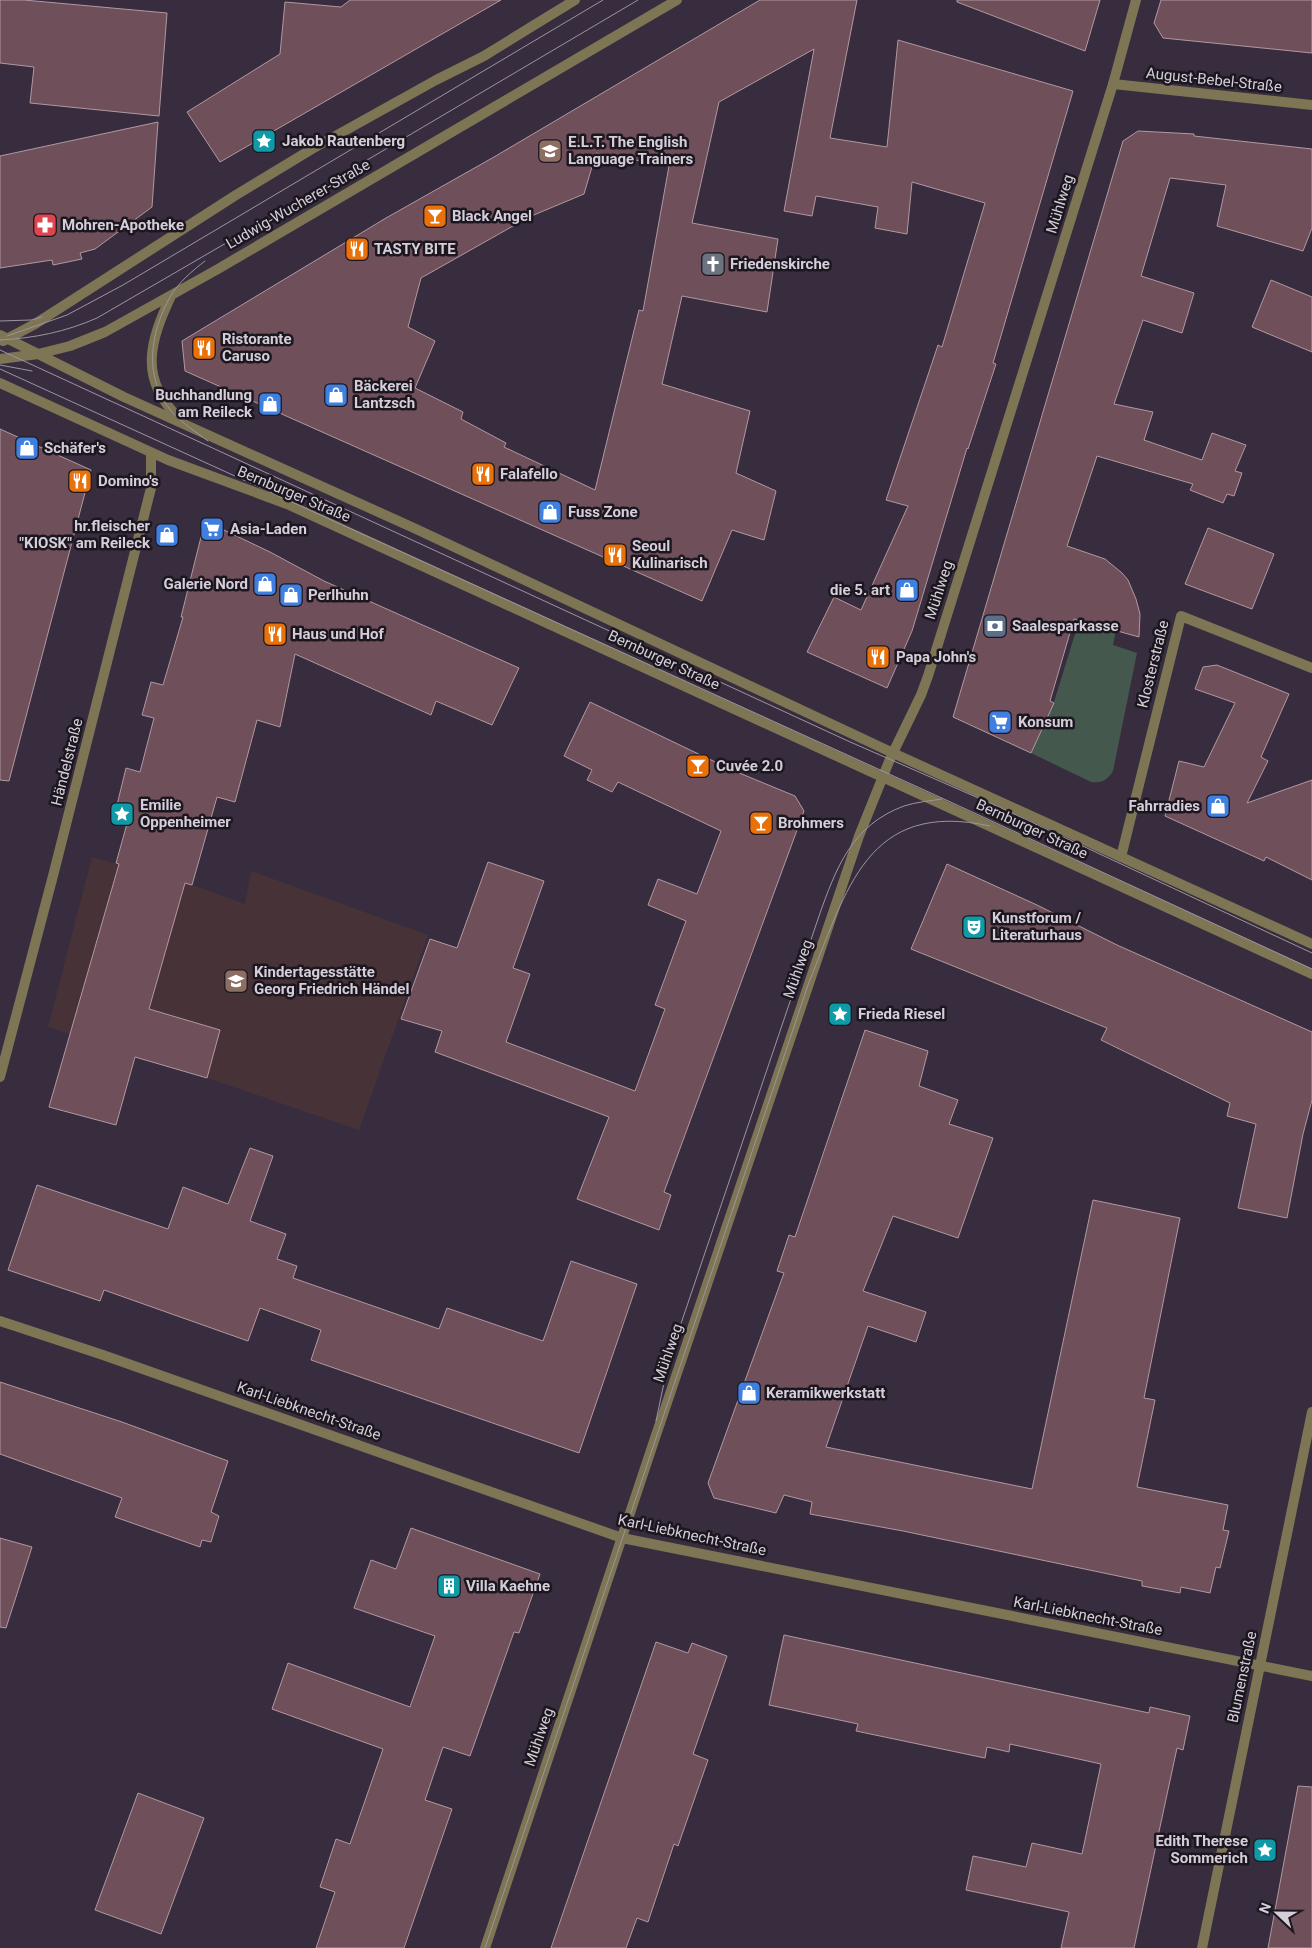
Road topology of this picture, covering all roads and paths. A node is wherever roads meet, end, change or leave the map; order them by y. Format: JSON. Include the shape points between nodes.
{"nodes":[{"id":1,"x":575,"y":0,"type":"edge"},
{"id":2,"x":677,"y":0,"type":"edge"},
{"id":3,"x":1136,"y":0,"type":"edge"},
{"id":4,"x":1114,"y":84,"type":"junction"},
{"id":5,"x":1312,"y":105,"type":"edge"},
{"id":6,"x":171,"y":296,"type":"junction"},
{"id":7,"x":2,"y":339,"type":"edge"},
{"id":8,"x":38,"y":354,"type":"junction"},
{"id":9,"x":0,"y":359,"type":"edge"},
{"id":10,"x":0,"y":383,"type":"edge"},
{"id":11,"x":184,"y":423,"type":"junction"},
{"id":12,"x":151,"y":452,"type":"junction"},
{"id":13,"x":1312,"y":668,"type":"edge"},
{"id":14,"x":894,"y":753,"type":"junction"},
{"id":15,"x":883,"y":777,"type":"junction"},
{"id":16,"x":1121,"y":857,"type":"junction"},
{"id":17,"x":1312,"y":944,"type":"edge"},
{"id":18,"x":1312,"y":974,"type":"edge"},
{"id":19,"x":0,"y":1077,"type":"edge"},
{"id":20,"x":0,"y":1321,"type":"edge"},
{"id":21,"x":1312,"y":1412,"type":"edge"},
{"id":22,"x":622,"y":1538,"type":"junction"},
{"id":23,"x":1259,"y":1665,"type":"junction"},
{"id":24,"x":1312,"y":1676,"type":"edge"},
{"id":25,"x":485,"y":1948,"type":"edge"},
{"id":26,"x":1202,"y":1948,"type":"edge"}],
"edges":[{"from":1,"to":7,"type":"street","via":[[484,56],[312,149],[84,293]]},
{"from":2,"to":6,"type":"street","name":"Ludwig-Wucherer-Straße"},
{"from":3,"to":4,"type":"street","name":"Mühlweg"},
{"from":4,"to":5,"type":"street","name":"August-Bebel-Straße"},
{"from":4,"to":14,"type":"street","name":"Mühlweg","via":[[928,676]]},
{"from":6,"to":8,"type":"street","name":"Ludwig-Wucherer-Straße","via":[[105,332]]},
{"from":6,"to":11,"type":"street","via":[[157,325],[152,371],[165,401]]},
{"from":7,"to":8,"type":"street","name":"Bernburger Straße"},
{"from":8,"to":9,"type":"street","name":"Ludwig-Wucherer-Straße"},
{"from":8,"to":11,"type":"street","name":"Bernburger Straße"},
{"from":10,"to":12,"type":"street","name":"Bernburger Straße"},
{"from":11,"to":14,"type":"street","name":"Bernburger Straße"},
{"from":12,"to":15,"type":"street","name":"Bernburger Straße","via":[[287,504]]},
{"from":12,"to":19,"type":"street","name":"Händelstraße","via":[[151,488]]},
{"from":13,"to":16,"type":"street","name":"Klosterstraße","via":[[1181,616]]},
{"from":14,"to":15,"type":"street","name":"Mühlweg"},
{"from":14,"to":16,"type":"street","name":"Bernburger Straße"},
{"from":15,"to":18,"type":"street","name":"Bernburger Straße"},
{"from":15,"to":22,"type":"street","name":"Mühlweg","via":[[862,827]]},
{"from":16,"to":17,"type":"street","name":"Bernburger Straße"},
{"from":20,"to":22,"type":"street","name":"Karl-Liebknecht-Straße"},
{"from":21,"to":23,"type":"street","name":"Blumenstraße"},
{"from":22,"to":23,"type":"street","name":"Karl-Liebknecht-Straße"},
{"from":22,"to":25,"type":"street","name":"Mühlweg"},
{"from":23,"to":24,"type":"street","name":"Karl-Liebknecht-Straße"},
{"from":23,"to":26,"type":"street","name":"Blumenstraße"}]}
